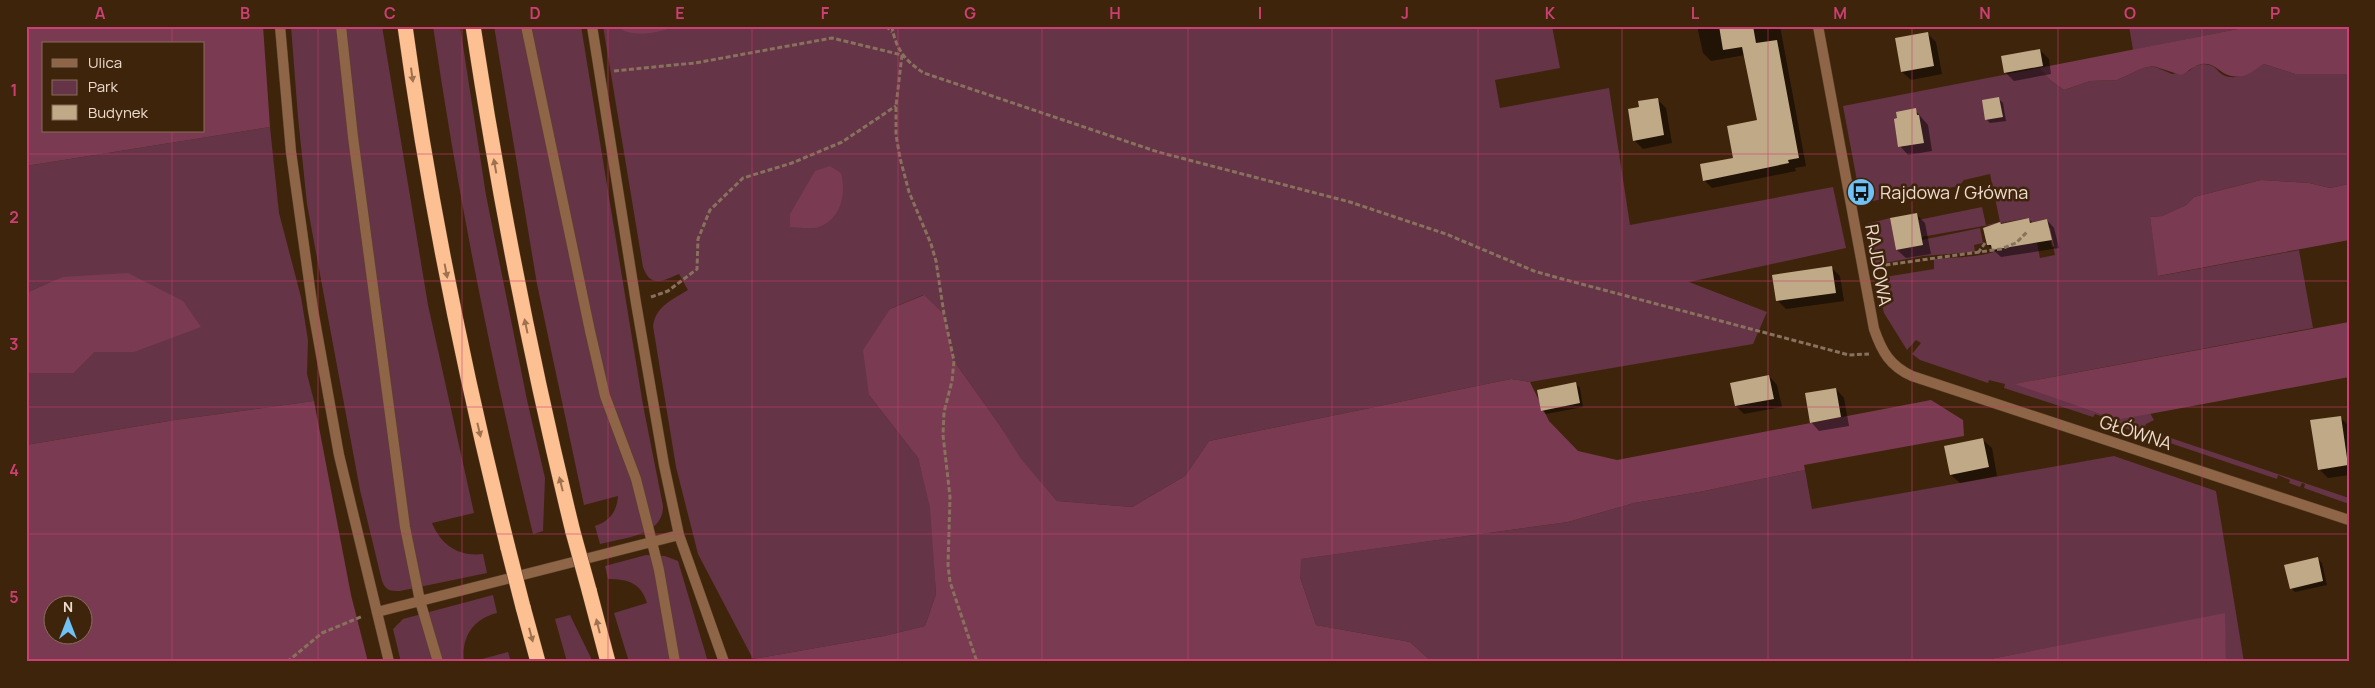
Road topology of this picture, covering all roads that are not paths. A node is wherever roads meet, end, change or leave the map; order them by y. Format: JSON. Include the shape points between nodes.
{"nodes":[{"id":1,"x":280,"y":26,"type":"edge"},
{"id":2,"x":341,"y":26,"type":"edge"},
{"id":3,"x":405,"y":26,"type":"edge"},
{"id":4,"x":473,"y":26,"type":"edge"},
{"id":5,"x":526,"y":26,"type":"edge"},
{"id":6,"x":592,"y":26,"type":"edge"},
{"id":7,"x":1818,"y":26,"type":"edge"},
{"id":8,"x":1912,"y":376,"type":"joint"},
{"id":9,"x":2349,"y":520,"type":"edge"},
{"id":10,"x":679,"y":535,"type":"junction"},
{"id":11,"x":652,"y":541,"type":"junction"},
{"id":12,"x":420,"y":601,"type":"junction"},
{"id":13,"x":377,"y":612,"type":"junction"},
{"id":14,"x":389,"y":662,"type":"edge"},
{"id":15,"x":438,"y":662,"type":"edge"},
{"id":16,"x":538,"y":662,"type":"edge"},
{"id":17,"x":608,"y":662,"type":"edge"},
{"id":18,"x":675,"y":662,"type":"edge"},
{"id":19,"x":724,"y":662,"type":"edge"}],
"edges":[{"from":1,"to":13,"type":"street","via":[[291,152],[313,310],[339,455]]},
{"from":2,"to":12,"type":"street","via":[[398,479]]},
{"from":3,"to":16,"type":"highway","one_way":true,"bridge":true,"via":[[449,286],[479,430]]},
{"from":17,"to":4,"type":"highway","one_way":true,"bridge":true,"via":[[552,447],[516,281]]},
{"from":5,"to":11,"type":"street","via":[[603,387],[636,479]]},
{"from":6,"to":10,"type":"street","via":[[636,303]]},
{"from":7,"to":8,"type":"street","name":"RAJDOWA","via":[[1874,329],[1881,350],[1890,363]]},
{"from":8,"to":9,"type":"street","name":"GŁÓWNA"},
{"from":10,"to":11,"type":"street"},
{"from":10,"to":19,"type":"street"},
{"from":11,"to":12,"type":"street"},
{"from":11,"to":18,"type":"street"},
{"from":12,"to":13,"type":"street"},
{"from":12,"to":15,"type":"street"},
{"from":13,"to":14,"type":"street"}]}
